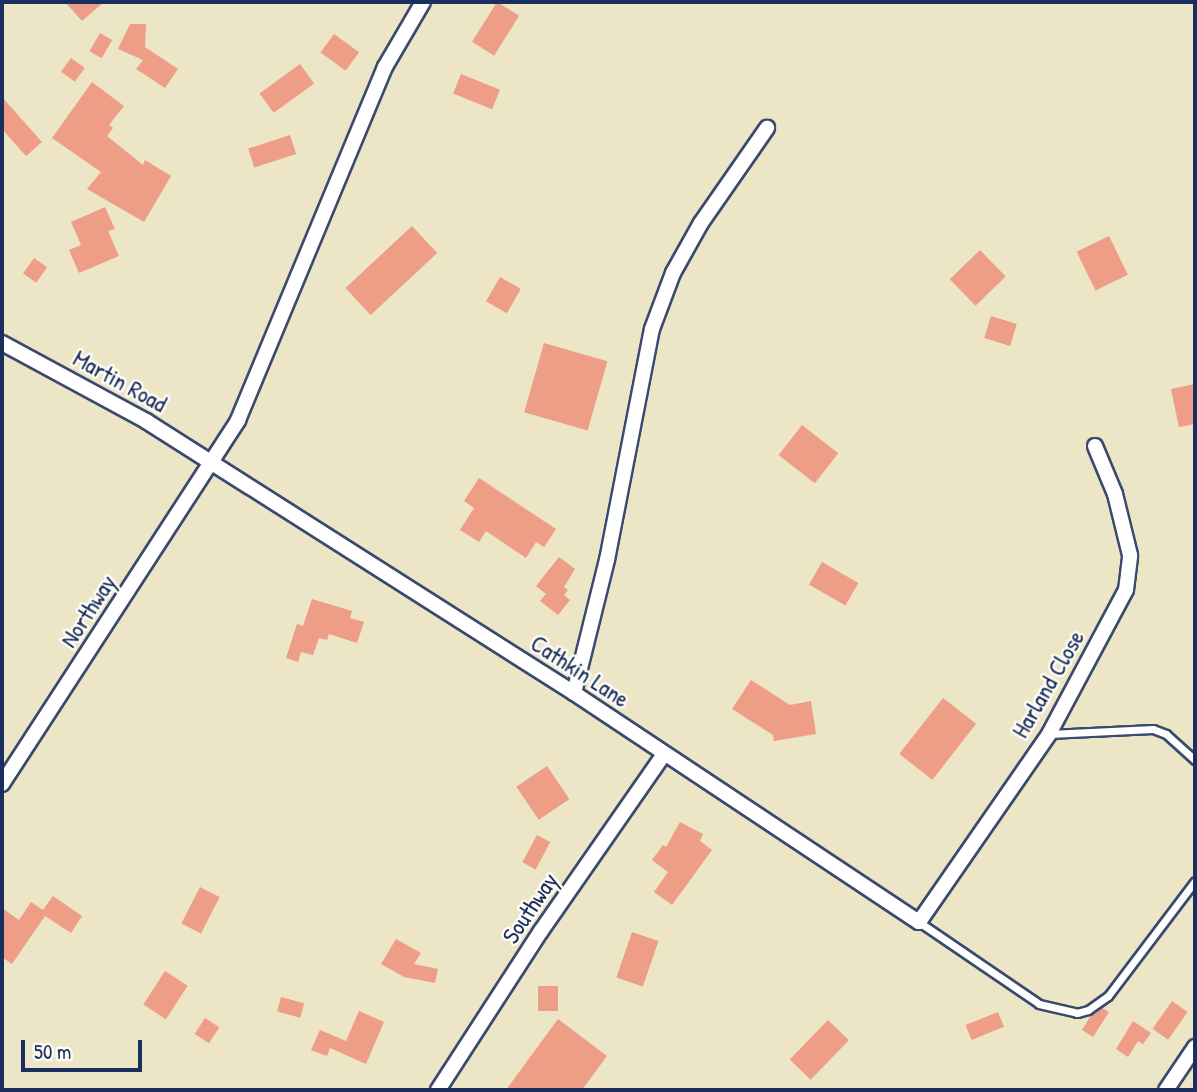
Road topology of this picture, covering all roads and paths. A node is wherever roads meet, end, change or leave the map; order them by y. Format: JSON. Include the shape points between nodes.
{"nodes":[{"id":1,"x":423,"y":2,"type":"edge"},
{"id":2,"x":767,"y":128,"type":"dead end"},
{"id":3,"x":2,"y":343,"type":"edge"},
{"id":4,"x":1095,"y":446,"type":"dead end"},
{"id":5,"x":212,"y":464,"type":"junction"},
{"id":6,"x":574,"y":693,"type":"junction"},
{"id":7,"x":1049,"y":734,"type":"junction"},
{"id":8,"x":664,"y":754,"type":"junction"},
{"id":9,"x":1195,"y":760,"type":"edge"},
{"id":10,"x":2,"y":784,"type":"edge"},
{"id":11,"x":1195,"y":881,"type":"edge"},
{"id":12,"x":919,"y":922,"type":"junction"},
{"id":13,"x":1195,"y":1047,"type":"edge"},
{"id":14,"x":438,"y":1090,"type":"edge"},
{"id":15,"x":1166,"y":1090,"type":"edge"}],
"edges":[{"from":1,"to":5,"type":"street","name":"Northway","via":[[385,67],[252,390]]},
{"from":2,"to":6,"type":"street","via":[[701,223],[673,273],[652,329],[607,560]]},
{"from":3,"to":5,"type":"street","name":"Martin Road","via":[[146,421]]},
{"from":4,"to":7,"type":"street","name":"Harland Close","via":[[1115,494],[1130,555],[1129,581]]},
{"from":5,"to":6,"type":"street","name":"Cathkin Lane"},
{"from":5,"to":10,"type":"street","name":"Northway"},
{"from":6,"to":8,"type":"street","name":"Cathkin Lane"},
{"from":7,"to":9,"type":"lane","via":[[1153,729],[1166,734]]},
{"from":7,"to":12,"type":"street","name":"Harland Close"},
{"from":8,"to":12,"type":"street","name":"Cathkin Lane"},
{"from":8,"to":14,"type":"street","name":"Southway"},
{"from":11,"to":12,"type":"lane","via":[[1108,996],[1077,1013],[1039,1004]]},
{"from":13,"to":15,"type":"street"}]}
